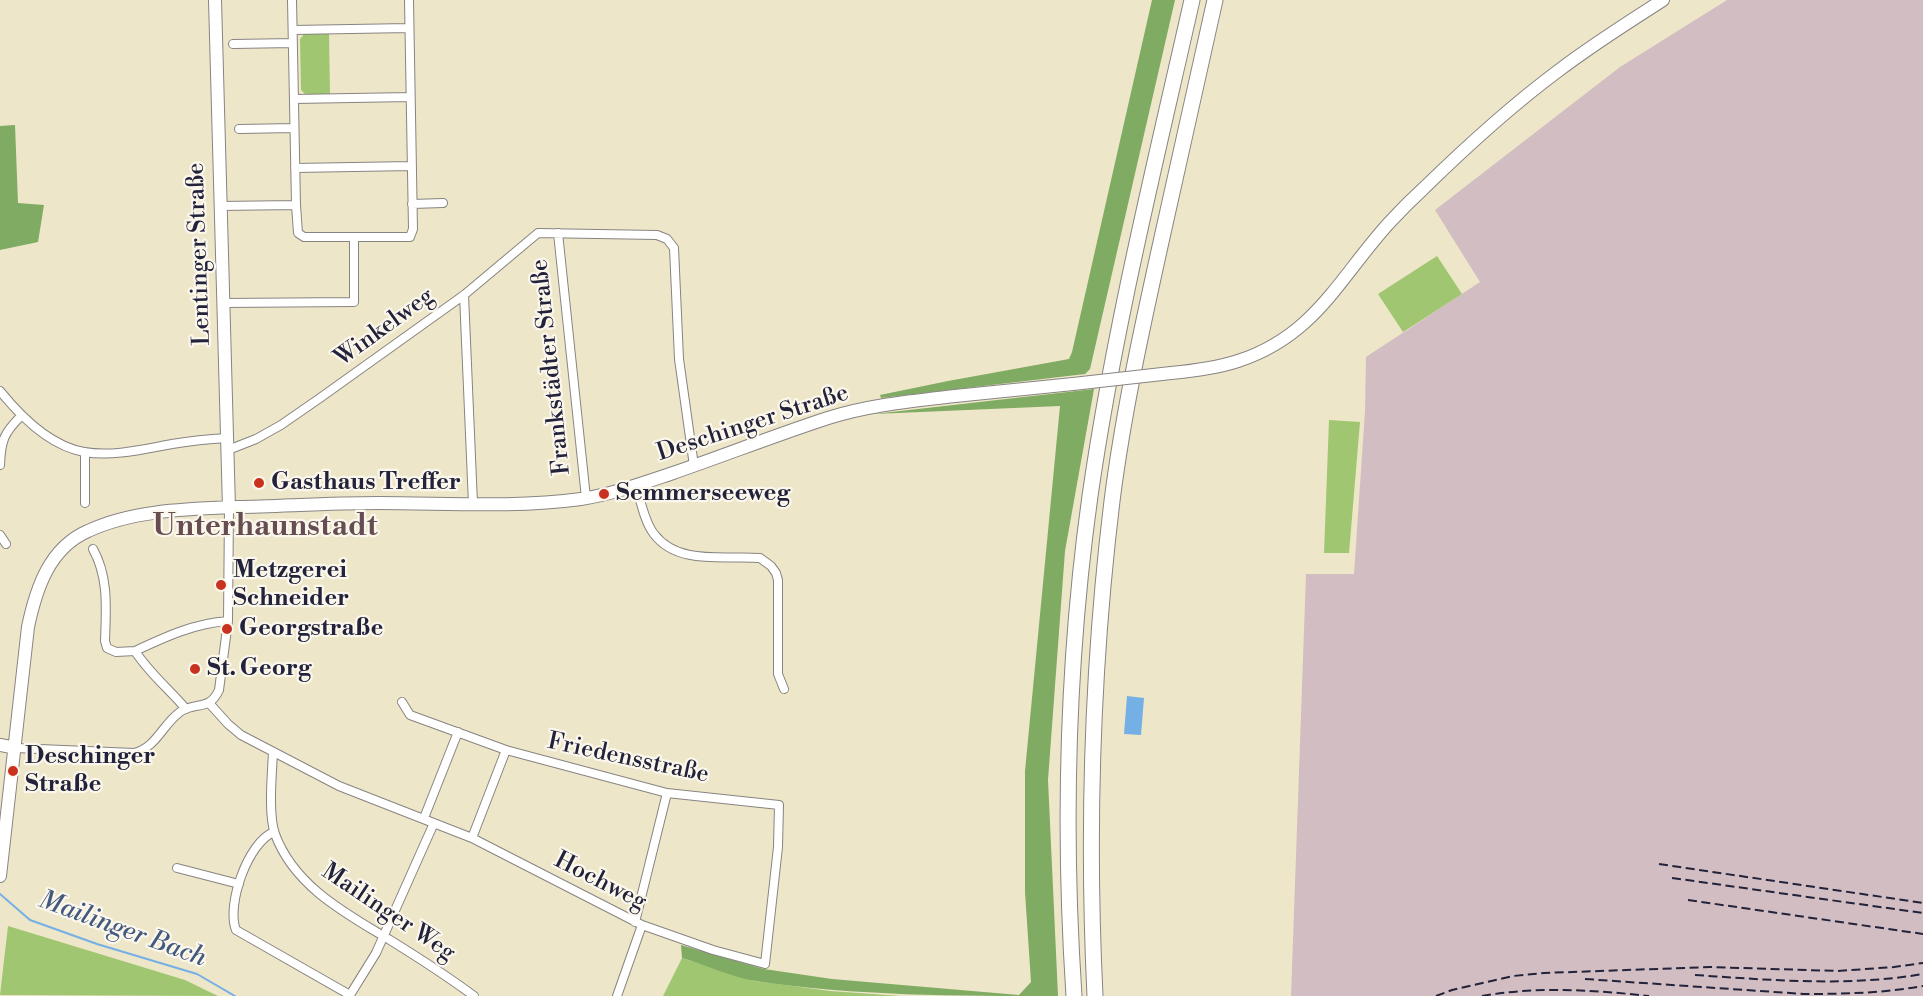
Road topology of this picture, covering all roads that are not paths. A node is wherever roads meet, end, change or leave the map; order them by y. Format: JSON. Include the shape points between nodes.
{"nodes":[{"id":1,"x":215,"y":0,"type":"edge"},
{"id":2,"x":292,"y":0,"type":"edge"},
{"id":3,"x":409,"y":0,"type":"edge"},
{"id":4,"x":1192,"y":0,"type":"edge"},
{"id":5,"x":1215,"y":0,"type":"edge"},
{"id":6,"x":1663,"y":0,"type":"edge"},
{"id":7,"x":409,"y":28,"type":"junction"},
{"id":8,"x":293,"y":30,"type":"junction"},
{"id":9,"x":293,"y":43,"type":"junction"},
{"id":10,"x":233,"y":44,"type":"dead end"},
{"id":11,"x":410,"y":97,"type":"junction"},
{"id":12,"x":294,"y":99,"type":"junction"},
{"id":13,"x":294,"y":128,"type":"junction"},
{"id":14,"x":239,"y":129,"type":"dead end"},
{"id":15,"x":412,"y":166,"type":"junction"},
{"id":16,"x":295,"y":168,"type":"junction"},
{"id":17,"x":443,"y":203,"type":"dead end"},
{"id":18,"x":296,"y":204,"type":"junction"},
{"id":19,"x":412,"y":204,"type":"junction"},
{"id":20,"x":219,"y":206,"type":"junction"},
{"id":21,"x":558,"y":232,"type":"junction"},
{"id":22,"x":354,"y":237,"type":"junction"},
{"id":23,"x":464,"y":295,"type":"junction"},
{"id":24,"x":222,"y":303,"type":"junction"},
{"id":25,"x":0,"y":391,"type":"edge"},
{"id":26,"x":21,"y":416,"type":"junction"},
{"id":27,"x":227,"y":444,"type":"junction"},
{"id":28,"x":85,"y":453,"type":"junction"},
{"id":29,"x":0,"y":465,"type":"edge"},
{"id":30,"x":694,"y":466,"type":"junction"},
{"id":31,"x":636,"y":486,"type":"junction"},
{"id":32,"x":585,"y":498,"type":"junction"},
{"id":33,"x":85,"y":503,"type":"dead end"},
{"id":34,"x":473,"y":504,"type":"junction"},
{"id":35,"x":229,"y":508,"type":"junction"},
{"id":36,"x":0,"y":535,"type":"edge"},
{"id":37,"x":6,"y":543,"type":"dead end"},
{"id":38,"x":93,"y":549,"type":"dead end"},
{"id":39,"x":228,"y":621,"type":"junction"},
{"id":40,"x":135,"y":651,"type":"junction"},
{"id":41,"x":784,"y":689,"type":"dead end"},
{"id":42,"x":402,"y":702,"type":"dead end"},
{"id":43,"x":209,"y":703,"type":"junction"},
{"id":44,"x":186,"y":709,"type":"junction"},
{"id":45,"x":458,"y":732,"type":"junction"},
{"id":46,"x":0,"y":745,"type":"edge"},
{"id":47,"x":16,"y":748,"type":"junction"},
{"id":48,"x":506,"y":750,"type":"junction"},
{"id":49,"x":273,"y":752,"type":"junction"},
{"id":50,"x":667,"y":793,"type":"junction"},
{"id":51,"x":424,"y":819,"type":"junction"},
{"id":52,"x":434,"y":822,"type":"junction"},
{"id":53,"x":274,"y":832,"type":"junction"},
{"id":54,"x":472,"y":838,"type":"junction"},
{"id":55,"x":177,"y":868,"type":"dead end"},
{"id":56,"x":0,"y":876,"type":"edge"},
{"id":57,"x":239,"y":884,"type":"junction"},
{"id":58,"x":639,"y":924,"type":"junction"},
{"id":59,"x":383,"y":936,"type":"junction"},
{"id":60,"x":765,"y":964,"type":"joint"},
{"id":61,"x":474,"y":996,"type":"edge"},
{"id":62,"x":616,"y":996,"type":"edge"},
{"id":63,"x":1074,"y":996,"type":"edge"},
{"id":64,"x":1095,"y":996,"type":"edge"}],
"edges":[{"from":1,"to":20,"type":"street","name":"Lentinger Straße"},
{"from":2,"to":8,"type":"street"},
{"from":3,"to":7,"type":"street"},
{"from":4,"to":63,"type":"highway","via":[[1115,349],[1090,497],[1076,632],[1068,768],[1068,910]]},
{"from":5,"to":64,"type":"highway","via":[[1136,353],[1112,499],[1098,633],[1091,768],[1090,909]]},
{"from":6,"to":30,"type":"street","name":"Deschinger Straße","bridge":true,"via":[[1556,72],[1467,148],[1389,223],[1315,315],[1264,350],[1205,369],[911,400],[868,408]]},
{"from":7,"to":8,"type":"street"},
{"from":7,"to":11,"type":"street"},
{"from":8,"to":9,"type":"street"},
{"from":9,"to":10,"type":"street"},
{"from":9,"to":12,"type":"street"},
{"from":11,"to":12,"type":"street"},
{"from":11,"to":15,"type":"street"},
{"from":12,"to":13,"type":"street"},
{"from":13,"to":14,"type":"street"},
{"from":13,"to":16,"type":"street"},
{"from":15,"to":16,"type":"street"},
{"from":15,"to":19,"type":"street"},
{"from":16,"to":18,"type":"street"},
{"from":17,"to":19,"type":"street"},
{"from":18,"to":20,"type":"street"},
{"from":18,"to":22,"type":"street","via":[[296,225],[304,237]]},
{"from":19,"to":22,"type":"street","via":[[410,237]]},
{"from":20,"to":24,"type":"street","name":"Lentinger Straße"},
{"from":21,"to":23,"type":"street","name":"Winkelweg","via":[[538,233]]},
{"from":21,"to":30,"type":"street","via":[[657,235],[674,248],[679,359]]},
{"from":21,"to":32,"type":"street","name":"Frankstädter Straße"},
{"from":22,"to":24,"type":"street","via":[[354,302]]},
{"from":23,"to":27,"type":"street","name":"Winkelweg","via":[[281,425],[256,439]]},
{"from":23,"to":34,"type":"street"},
{"from":24,"to":27,"type":"street","name":"Lentinger Straße"},
{"from":25,"to":26,"type":"street"},
{"from":26,"to":28,"type":"street","via":[[51,439]]},
{"from":26,"to":29,"type":"street","via":[[1,442]]},
{"from":27,"to":28,"type":"street","name":"Winkelweg","via":[[178,443],[119,453]]},
{"from":27,"to":35,"type":"street","name":"Lentinger Straße"},
{"from":28,"to":33,"type":"street"},
{"from":30,"to":31,"type":"street","name":"Deschinger Straße"},
{"from":31,"to":32,"type":"street","name":"Deschinger Straße"},
{"from":31,"to":41,"type":"street","via":[[649,525],[664,544],[693,556],[760,558],[771,566],[778,580],[778,674]]},
{"from":32,"to":34,"type":"street","name":"Deschinger Straße"},
{"from":34,"to":35,"type":"street","name":"Deschinger Straße"},
{"from":35,"to":39,"type":"street"},
{"from":35,"to":47,"type":"street","name":"Deschinger Straße","via":[[152,513],[117,520],[87,531],[54,558],[34,598],[28,627]]},
{"from":36,"to":37,"type":"street"},
{"from":38,"to":40,"type":"street","via":[[102,567],[107,648],[116,652]]},
{"from":39,"to":40,"type":"street","via":[[172,634]]},
{"from":39,"to":43,"type":"street","via":[[219,690]]},
{"from":40,"to":44,"type":"street"},
{"from":42,"to":45,"type":"street","name":"Friedensstraße","via":[[410,715]]},
{"from":43,"to":44,"type":"street"},
{"from":43,"to":49,"type":"street","name":"Hochweg","via":[[241,735]]},
{"from":44,"to":47,"type":"street","via":[[178,713],[153,744],[134,753]]},
{"from":45,"to":48,"type":"street","name":"Friedensstraße"},
{"from":45,"to":51,"type":"street"},
{"from":46,"to":47,"type":"street"},
{"from":47,"to":56,"type":"street","name":"Deschinger Straße"},
{"from":48,"to":50,"type":"street","name":"Friedensstraße"},
{"from":48,"to":54,"type":"street"},
{"from":49,"to":51,"type":"street","name":"Hochweg","via":[[339,786]]},
{"from":49,"to":53,"type":"street","name":"Mailinger Weg"},
{"from":50,"to":58,"type":"street"},
{"from":50,"to":60,"type":"street","name":"Friedensstraße","via":[[779,805]]},
{"from":51,"to":52,"type":"street","name":"Hochweg"},
{"from":52,"to":54,"type":"street","name":"Hochweg"},
{"from":52,"to":59,"type":"street"},
{"from":53,"to":57,"type":"street","via":[[266,835],[252,852]]},
{"from":53,"to":59,"type":"street","name":"Mailinger Weg","via":[[286,860],[310,886]]},
{"from":54,"to":58,"type":"street","name":"Hochweg"},
{"from":55,"to":57,"type":"street"},
{"from":57,"to":59,"type":"street","via":[[233,923],[236,930],[350,995]]},
{"from":58,"to":60,"type":"street","name":"Hochweg"},
{"from":58,"to":62,"type":"street"},
{"from":59,"to":61,"type":"street","name":"Mailinger Weg"}]}
